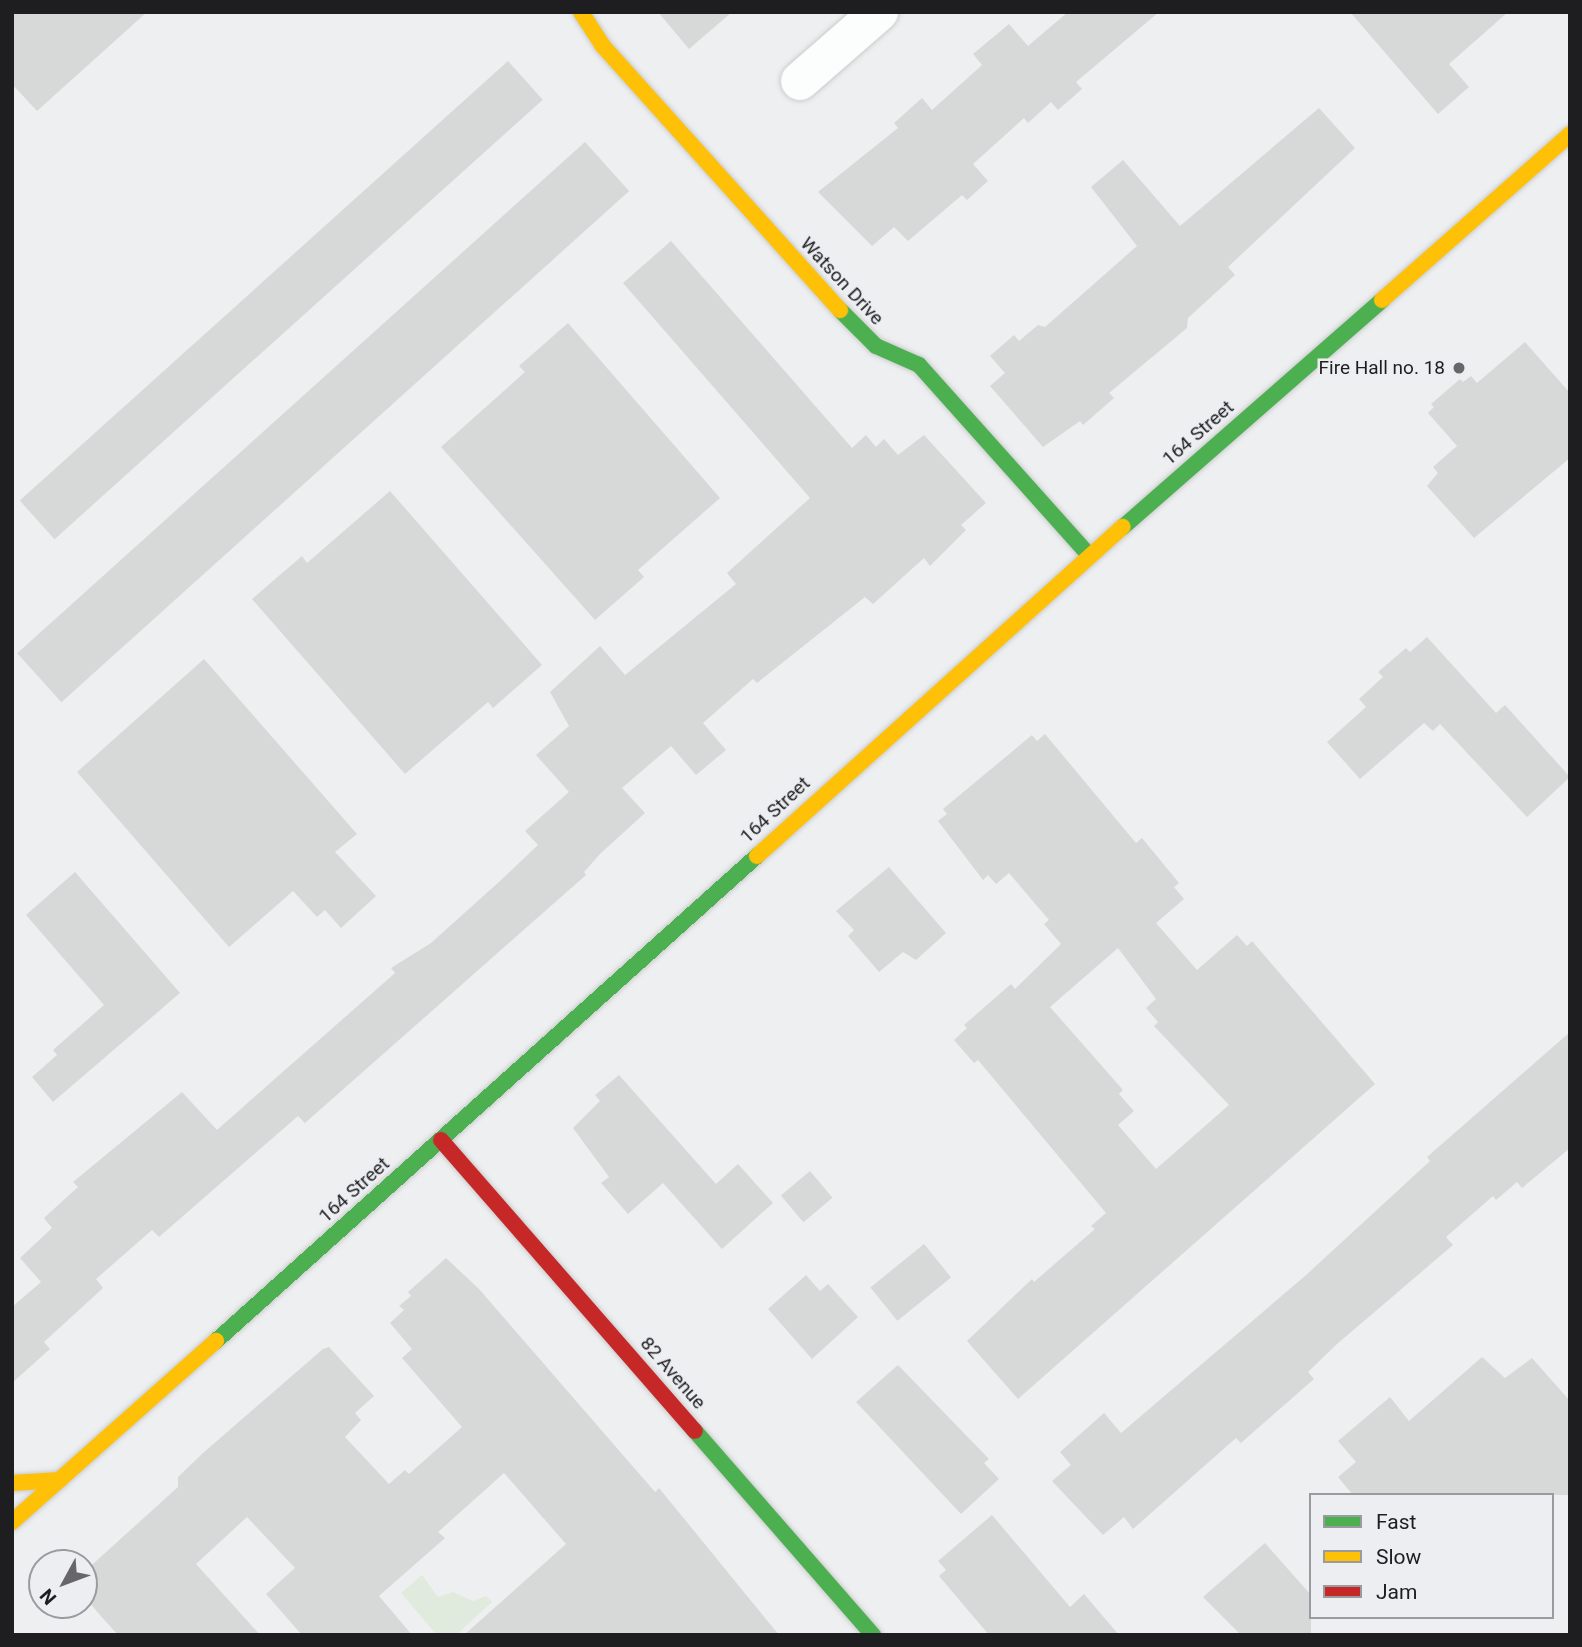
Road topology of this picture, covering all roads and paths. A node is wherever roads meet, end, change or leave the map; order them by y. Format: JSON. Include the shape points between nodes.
{"nodes":[{"id":1,"x":582,"y":12,"type":"edge"},
{"id":2,"x":879,"y":12,"type":"edge"},
{"id":3,"x":800,"y":81,"type":"dead end"},
{"id":4,"x":1570,"y":134,"type":"edge"},
{"id":5,"x":1090,"y":556,"type":"junction"},
{"id":6,"x":442,"y":1140,"type":"junction"},
{"id":7,"x":60,"y":1480,"type":"junction"},
{"id":8,"x":12,"y":1483,"type":"edge"},
{"id":9,"x":12,"y":1522,"type":"edge"},
{"id":10,"x":873,"y":1635,"type":"edge"}],
"edges":[{"from":1,"to":5,"type":"street","name":"Watson Drive","via":[[603,46],[824,295],[876,346],[919,365]]},
{"from":2,"to":3,"type":"street"},
{"from":4,"to":5,"type":"street","name":"164 Street"},
{"from":5,"to":6,"type":"street","name":"164 Street"},
{"from":6,"to":7,"type":"street","name":"164 Street"},
{"from":6,"to":10,"type":"street","name":"82 Avenue"},
{"from":7,"to":8,"type":"street"},
{"from":7,"to":9,"type":"street","name":"164 Street"}]}
